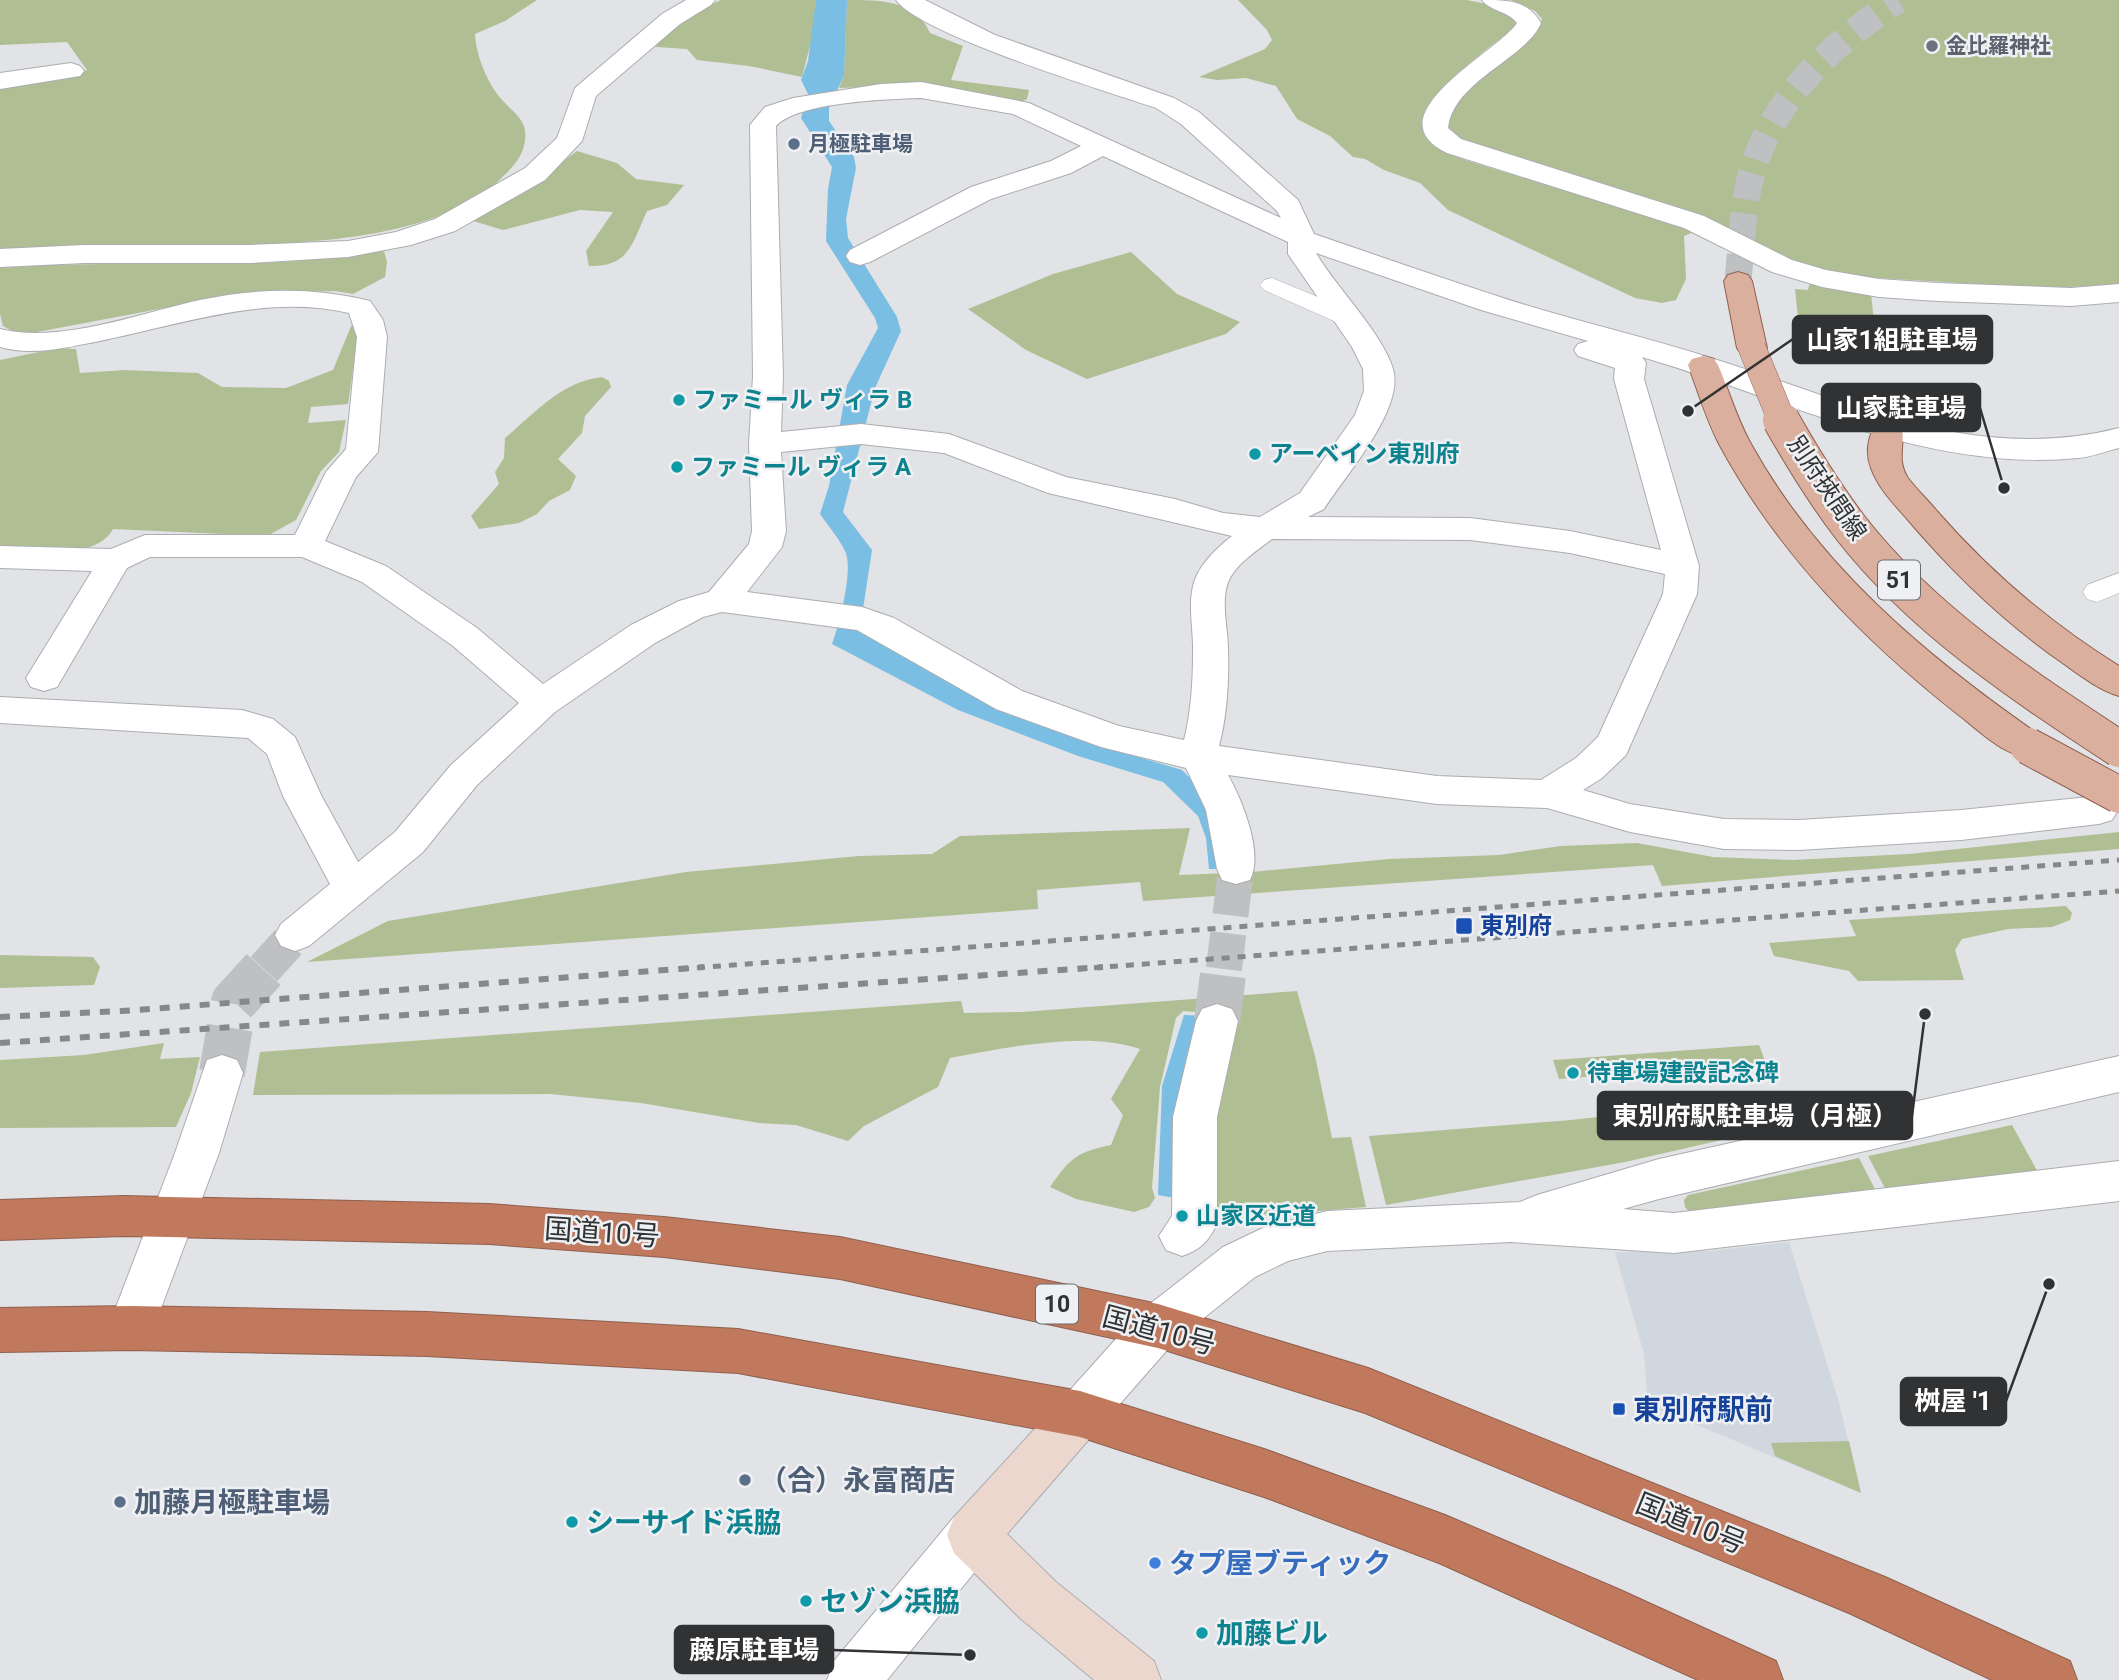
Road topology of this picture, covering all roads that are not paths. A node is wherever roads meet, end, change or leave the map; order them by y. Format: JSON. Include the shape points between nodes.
{"nodes":[{"id":1,"x":703,"y":0,"type":"edge"},
{"id":2,"x":908,"y":0,"type":"edge"},
{"id":3,"x":957,"y":0,"type":"edge"},
{"id":4,"x":1494,"y":0,"type":"edge"},
{"id":5,"x":986,"y":40,"type":"junction"},
{"id":6,"x":71,"y":71,"type":"dead end"},
{"id":7,"x":0,"y":81,"type":"edge"},
{"id":8,"x":1102,"y":146,"type":"junction"},
{"id":9,"x":1303,"y":239,"type":"junction"},
{"id":10,"x":860,"y":256,"type":"dead end"},
{"id":11,"x":0,"y":258,"type":"edge"},
{"id":12,"x":1738,"y":281,"type":"tunnel mouth"},
{"id":13,"x":1272,"y":285,"type":"dead end"},
{"id":14,"x":2119,"y":293,"type":"edge"},
{"id":15,"x":1491,"y":304,"type":"junction"},
{"id":16,"x":1345,"y":317,"type":"junction"},
{"id":17,"x":0,"y":338,"type":"edge"},
{"id":18,"x":1703,"y":365,"type":"junction"},
{"id":19,"x":1888,"y":429,"type":"junction"},
{"id":20,"x":2119,"y":438,"type":"edge"},
{"id":21,"x":765,"y":444,"type":"junction"},
{"id":22,"x":1265,"y":528,"type":"junction"},
{"id":23,"x":306,"y":545,"type":"junction"},
{"id":24,"x":0,"y":557,"type":"edge"},
{"id":25,"x":115,"y":560,"type":"junction"},
{"id":26,"x":1682,"y":566,"type":"junction"},
{"id":27,"x":721,"y":600,"type":"junction"},
{"id":28,"x":44,"y":678,"type":"dead end"},
{"id":29,"x":2119,"y":683,"type":"edge"},
{"id":30,"x":542,"y":703,"type":"junction"},
{"id":31,"x":0,"y":710,"type":"edge"},
{"id":32,"x":2119,"y":750,"type":"edge"},
{"id":33,"x":1198,"y":757,"type":"junction"},
{"id":34,"x":1547,"y":793,"type":"junction"},
{"id":35,"x":2109,"y":802,"type":"edge"},
{"id":36,"x":1236,"y":869,"type":"tunnel mouth"},
{"id":37,"x":353,"y":888,"type":"junction"},
{"id":38,"x":295,"y":935,"type":"tunnel mouth"},
{"id":39,"x":1217,"y":1021,"type":"tunnel mouth"},
{"id":40,"x":222,"y":1073,"type":"tunnel mouth"},
{"id":41,"x":2119,"y":1074,"type":"edge"},
{"id":42,"x":2119,"y":1181,"type":"edge"},
{"id":43,"x":173,"y":1217,"type":"junction"},
{"id":44,"x":0,"y":1220,"type":"edge"},
{"id":45,"x":1511,"y":1222,"type":"junction"},
{"id":46,"x":1182,"y":1236,"type":"dead end"},
{"id":47,"x":1158,"y":1326,"type":"junction"},
{"id":48,"x":131,"y":1328,"type":"junction"},
{"id":49,"x":0,"y":1330,"type":"edge"},
{"id":50,"x":1080,"y":1414,"type":"junction"},
{"id":51,"x":972,"y":1535,"type":"junction"},
{"id":52,"x":853,"y":1680,"type":"edge"},
{"id":53,"x":1135,"y":1680,"type":"edge"},
{"id":54,"x":1757,"y":1680,"type":"edge"},
{"id":55,"x":2051,"y":1680,"type":"edge"}],
"edges":[{"from":1,"to":11,"type":"street","via":[[671,19],[584,93],[569,141],[535,174],[445,225],[348,249]]},
{"from":2,"to":5,"type":"street"},
{"from":3,"to":5,"type":"street","via":[[953,6]]},
{"from":4,"to":14,"type":"street","via":[[1517,9],[1529,23],[1461,83],[1436,118],[1441,138],[1465,151],[1694,222],[1772,261],[1825,279],[1954,292]]},
{"from":5,"to":9,"type":"street","via":[[1178,110],[1288,206]]},
{"from":6,"to":7,"type":"street"},
{"from":8,"to":9,"type":"street"},
{"from":8,"to":10,"type":"street","via":[[1061,167],[981,193]]},
{"from":8,"to":21,"type":"street","via":[[1020,108],[921,90],[802,103],[774,113],[763,125]]},
{"from":9,"to":15,"type":"street"},
{"from":9,"to":16,"type":"street","via":[[1302,254]]},
{"from":12,"to":32,"type":"main road","name":"別府挾間線","number":"51","bridge":true,"via":[[1752,348],[1777,411],[1832,504],[1927,608],[1990,662]]},
{"from":13,"to":16,"type":"lane"},
{"from":15,"to":18,"type":"street"},
{"from":15,"to":26,"type":"street","via":[[1513,324],[1631,363],[1629,379]]},
{"from":16,"to":22,"type":"street","via":[[1378,369],[1379,391],[1370,416],[1312,501]]},
{"from":17,"to":23,"type":"street","via":[[7,343],[42,342],[221,305],[300,299],[360,307],[372,337],[362,452],[342,472]]},
{"from":18,"to":19,"type":"street"},
{"from":18,"to":35,"type":"main road","bridge":true,"via":[[1734,443],[1789,528],[1827,575],[1874,625],[1940,682]]},
{"from":19,"to":20,"type":"street","via":[[2023,450],[2080,447]]},
{"from":19,"to":29,"type":"main road","via":[[1883,449],[1887,470],[1931,527],[1969,567]]},
{"from":21,"to":22,"type":"street","via":[[849,435],[949,444],[1059,486],[1221,524]]},
{"from":21,"to":27,"type":"street","via":[[769,531],[765,547]]},
{"from":22,"to":26,"type":"street","via":[[1470,529],[1570,542]]},
{"from":22,"to":33,"type":"street","via":[[1233,552],[1213,577],[1208,598],[1211,652],[1206,725]]},
{"from":23,"to":25,"type":"street","via":[[145,546]]},
{"from":23,"to":30,"type":"street","via":[[374,574],[465,638]]},
{"from":24,"to":25,"type":"street"},
{"from":25,"to":28,"type":"street"},
{"from":26,"to":34,"type":"street","via":[[1679,594],[1613,745],[1589,768]]},
{"from":27,"to":30,"type":"street","via":[[643,635]]},
{"from":27,"to":33,"type":"street","via":[[851,617],[882,627],[1009,700],[1114,738]]},
{"from":30,"to":37,"type":"street","via":[[464,775],[410,842]]},
{"from":31,"to":37,"type":"street","via":[[242,723],[260,728],[282,747],[302,796]]},
{"from":33,"to":34,"type":"street","via":[[1437,790]]},
{"from":33,"to":36,"type":"street","via":[[1218,788],[1229,817]]},
{"from":34,"to":35,"type":"street","via":[[1630,818],[1724,834],[1934,827]]},
{"from":37,"to":38,"type":"street"},
{"from":39,"to":46,"type":"street","via":[[1195,1117],[1194,1224]]},
{"from":40,"to":43,"type":"street"},
{"from":41,"to":45,"type":"street","via":[[1659,1179]]},
{"from":42,"to":45,"type":"street","via":[[1674,1233]]},
{"from":43,"to":44,"type":"highway","name":"国道10号","number":"10"},
{"from":43,"to":47,"type":"highway","name":"国道10号","number":"10","via":[[489,1224],[664,1237],[840,1258]]},
{"from":43,"to":48,"type":"street"},
{"from":45,"to":47,"type":"street","via":[[1327,1231],[1281,1242],[1239,1262]]},
{"from":47,"to":50,"type":"street"},
{"from":47,"to":55,"type":"highway","name":"国道10号","number":"10","via":[[1368,1391],[1867,1595]]},
{"from":48,"to":49,"type":"highway"},
{"from":48,"to":50,"type":"highway","via":[[427,1334],[738,1351]]},
{"from":50,"to":51,"type":"street"},
{"from":50,"to":54,"type":"highway","via":[[1252,1469],[1445,1540]]},
{"from":51,"to":52,"type":"street"},
{"from":51,"to":53,"type":"street","via":[[1038,1600]]}]}
